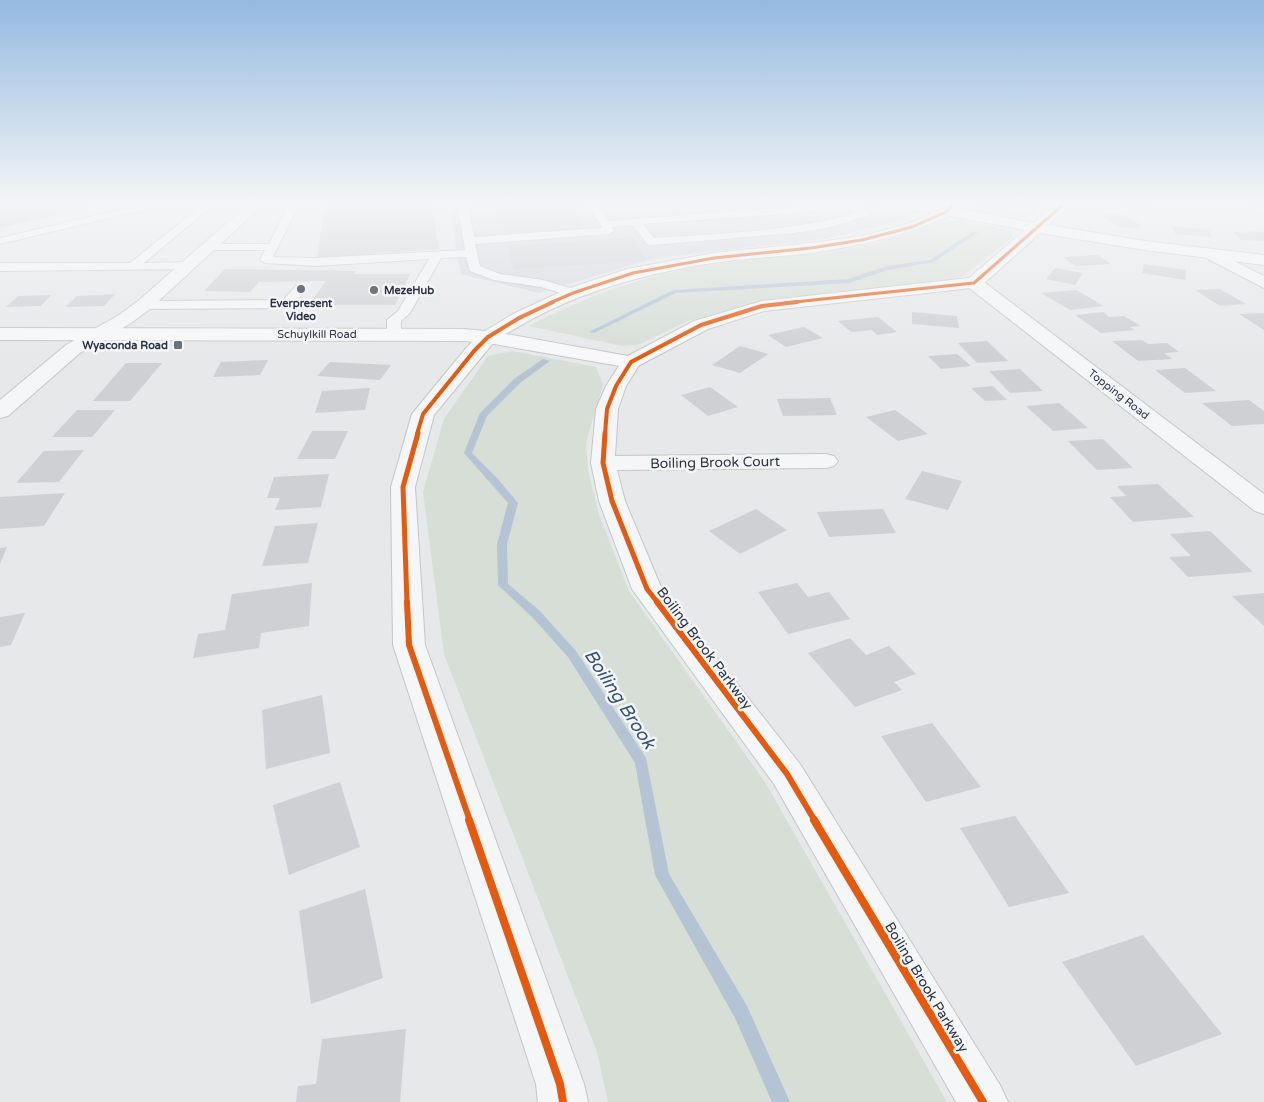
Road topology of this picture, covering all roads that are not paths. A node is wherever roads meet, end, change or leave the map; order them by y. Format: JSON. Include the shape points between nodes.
{"nodes":[{"id":1,"x":149,"y":253,"type":"edge"},
{"id":2,"x":203,"y":253,"type":"edge"},
{"id":3,"x":270,"y":253,"type":"edge"},
{"id":4,"x":444,"y":253,"type":"edge"},
{"id":5,"x":472,"y":253,"type":"edge"},
{"id":6,"x":757,"y":253,"type":"edge"},
{"id":7,"x":1007,"y":253,"type":"edge"},
{"id":8,"x":1198,"y":253,"type":"edge"},
{"id":9,"x":437,"y":255,"type":"junction"},
{"id":10,"x":1214,"y":256,"type":"junction"},
{"id":11,"x":1264,"y":260,"type":"edge"},
{"id":12,"x":133,"y":266,"type":"junction"},
{"id":13,"x":189,"y":266,"type":"junction"},
{"id":14,"x":0,"y":267,"type":"edge"},
{"id":15,"x":974,"y":283,"type":"junction"},
{"id":16,"x":1264,"y":283,"type":"edge"},
{"id":17,"x":300,"y":289,"type":"dead end"},
{"id":18,"x":573,"y":293,"type":"junction"},
{"id":19,"x":144,"y":305,"type":"junction"},
{"id":20,"x":103,"y":333,"type":"junction"},
{"id":21,"x":0,"y":334,"type":"edge"},
{"id":22,"x":394,"y":335,"type":"junction"},
{"id":23,"x":488,"y":337,"type":"junction"},
{"id":24,"x":631,"y":362,"type":"junction"},
{"id":25,"x":0,"y":411,"type":"edge"},
{"id":26,"x":826,"y":461,"type":"dead end"},
{"id":27,"x":603,"y":463,"type":"junction"},
{"id":28,"x":1264,"y":506,"type":"edge"},
{"id":29,"x":563,"y":1102,"type":"edge"},
{"id":30,"x":983,"y":1102,"type":"edge"}],
"edges":[{"from":1,"to":12,"type":"lane"},
{"from":2,"to":13,"type":"street"},
{"from":3,"to":9,"type":"lane","via":[[266,260],[316,262]]},
{"from":4,"to":9,"type":"lane"},
{"from":5,"to":18,"type":"lane","via":[[474,268],[498,277],[543,284]]},
{"from":6,"to":18,"type":"street","via":[[633,273]]},
{"from":7,"to":15,"type":"street"},
{"from":8,"to":10,"type":"street"},
{"from":9,"to":22,"type":"lane","via":[[403,313],[394,320]]},
{"from":10,"to":11,"type":"street"},
{"from":10,"to":16,"type":"street"},
{"from":12,"to":13,"type":"lane"},
{"from":12,"to":14,"type":"lane"},
{"from":13,"to":19,"type":"street"},
{"from":15,"to":24,"type":"street","via":[[762,306],[701,325]]},
{"from":15,"to":28,"type":"street","name":"Topping Road"},
{"from":17,"to":19,"type":"lane","via":[[287,304]]},
{"from":18,"to":23,"type":"street","via":[[519,318]]},
{"from":19,"to":20,"type":"street"},
{"from":20,"to":21,"type":"street","name":"Schuylkill Road"},
{"from":20,"to":22,"type":"street","name":"Schuylkill Road"},
{"from":20,"to":25,"type":"street","via":[[73,349]]},
{"from":22,"to":23,"type":"street","name":"Schuylkill Road"},
{"from":23,"to":24,"type":"street","name":"Schuylkill Road"},
{"from":23,"to":29,"type":"street","via":[[423,414],[402,488],[409,645],[560,1084]]},
{"from":24,"to":27,"type":"street","name":"Boiling Brook Parkway","via":[[607,409]]},
{"from":26,"to":27,"type":"street","name":"Boiling Brook Court"},
{"from":27,"to":30,"type":"street","name":"Boiling Brook Parkway","via":[[612,501],[647,589],[787,774]]}]}
